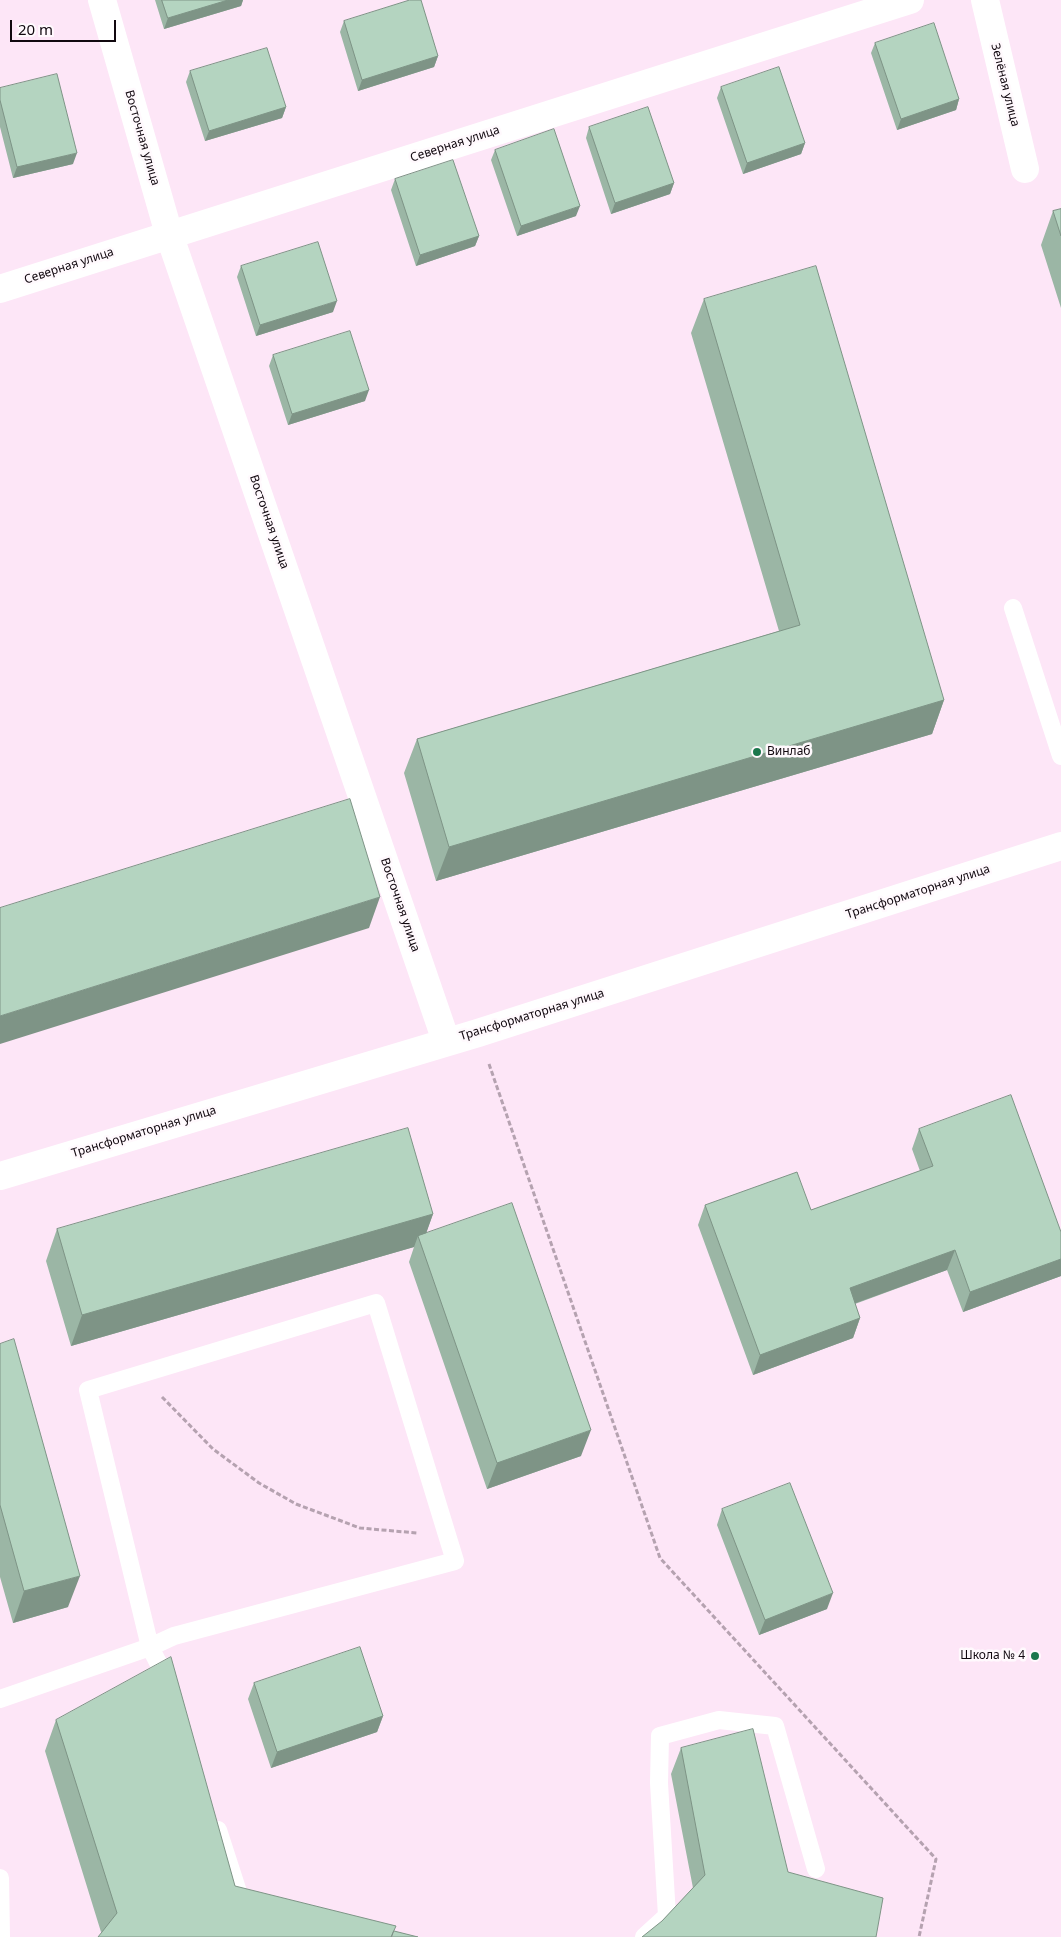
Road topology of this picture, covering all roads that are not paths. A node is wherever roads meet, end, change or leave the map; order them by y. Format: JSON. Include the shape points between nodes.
{"nodes":[{"id":1,"x":102,"y":0,"type":"edge"},
{"id":2,"x":910,"y":0,"type":"edge"},
{"id":3,"x":985,"y":0,"type":"edge"},
{"id":4,"x":1026,"y":170,"type":"dead end"},
{"id":5,"x":169,"y":234,"type":"junction"},
{"id":6,"x":0,"y":289,"type":"edge"},
{"id":7,"x":1013,"y":608,"type":"dead end"},
{"id":8,"x":1061,"y":756,"type":"edge"},
{"id":9,"x":1061,"y":846,"type":"edge"},
{"id":10,"x":446,"y":1041,"type":"junction"},
{"id":11,"x":0,"y":1176,"type":"edge"},
{"id":12,"x":150,"y":1647,"type":"junction"},
{"id":13,"x":175,"y":1697,"type":"edge"},
{"id":14,"x":0,"y":1699,"type":"edge"},
{"id":15,"x":214,"y":1816,"type":"edge"},
{"id":16,"x":816,"y":1869,"type":"dead end"},
{"id":17,"x":0,"y":1878,"type":"edge"},
{"id":18,"x":268,"y":1906,"type":"edge"},
{"id":19,"x":1,"y":1937,"type":"edge"},
{"id":20,"x":644,"y":1937,"type":"edge"}],
"edges":[{"from":1,"to":5,"type":"street","name":"Восточная улица"},
{"from":2,"to":5,"type":"street","name":"Северная улица"},
{"from":3,"to":4,"type":"street","name":"Зелёная улица"},
{"from":5,"to":6,"type":"street","name":"Северная улица"},
{"from":5,"to":10,"type":"street","name":"Восточная улица"},
{"from":7,"to":8,"type":"lane"},
{"from":9,"to":10,"type":"street","name":"Трансформаторная улица"},
{"from":10,"to":11,"type":"street","name":"Трансформаторная улица"},
{"from":12,"to":12,"type":"lane","via":[[174,1636],[456,1562],[376,1303],[88,1390]]},
{"from":12,"to":13,"type":"lane"},
{"from":12,"to":14,"type":"lane"},
{"from":15,"to":18,"type":"lane","via":[[240,1898]]},
{"from":16,"to":20,"type":"lane","via":[[775,1726],[718,1720],[660,1736],[659,1783],[667,1916]]},
{"from":17,"to":19,"type":"lane"}]}
